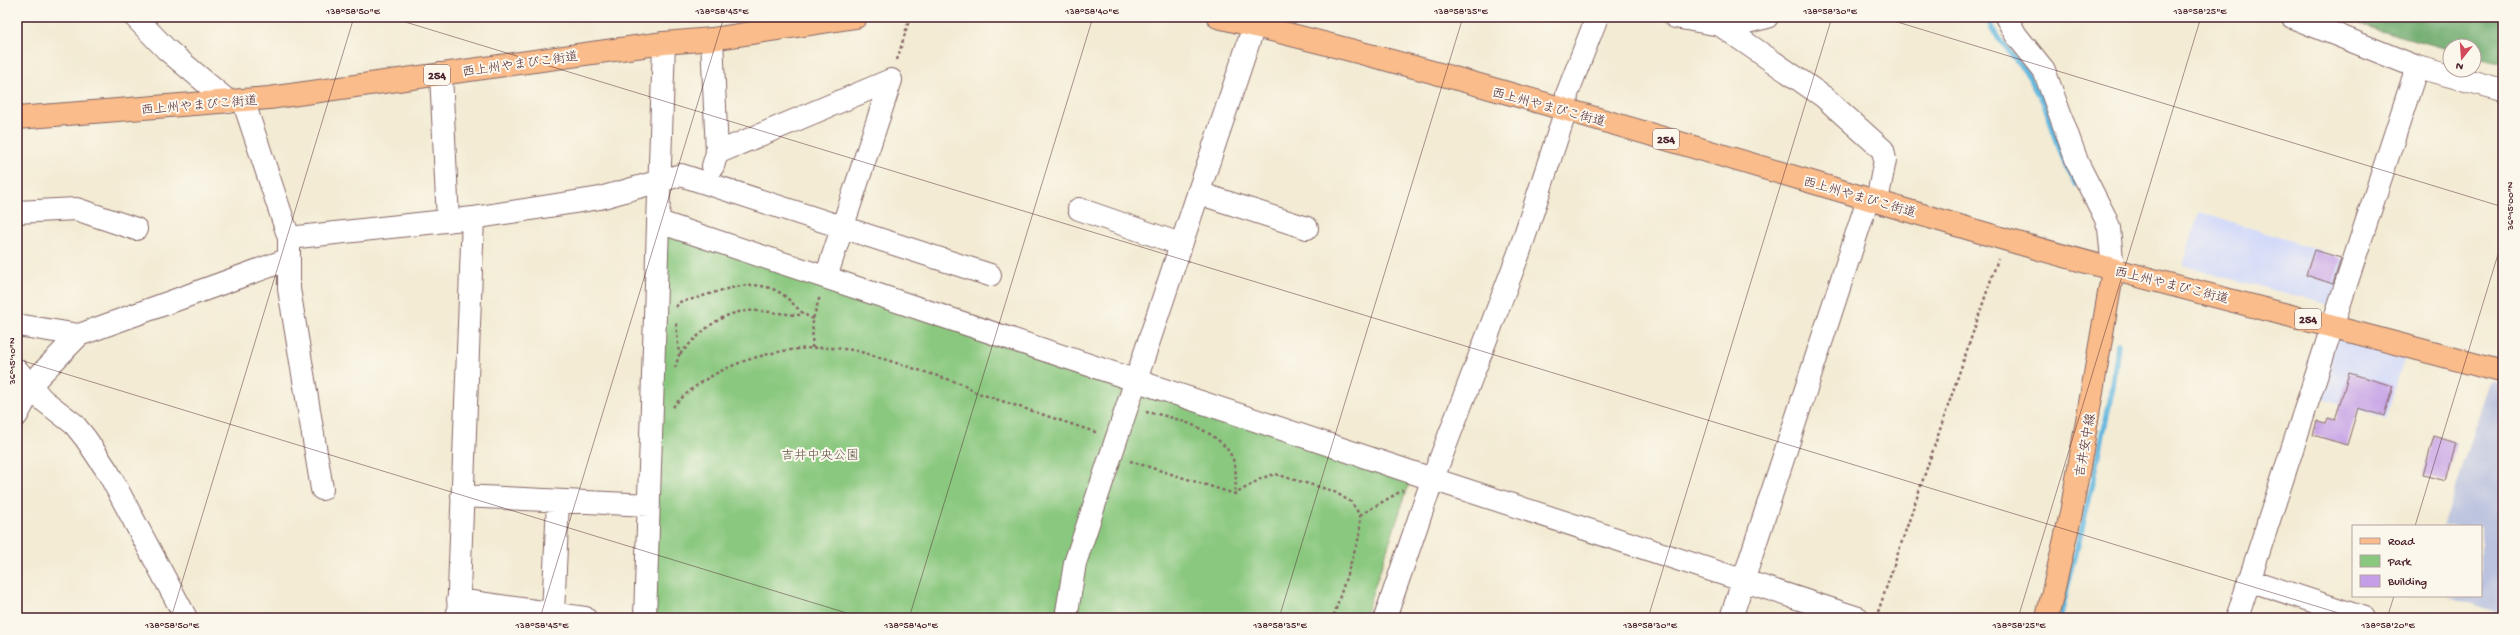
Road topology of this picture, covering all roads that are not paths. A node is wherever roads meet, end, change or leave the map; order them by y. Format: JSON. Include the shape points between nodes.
{"nodes":[{"id":1,"x":135,"y":17,"type":"edge"},
{"id":2,"x":856,"y":17,"type":"edge"},
{"id":3,"x":1218,"y":17,"type":"edge"},
{"id":4,"x":1597,"y":17,"type":"edge"},
{"id":5,"x":1675,"y":17,"type":"edge"},
{"id":6,"x":1767,"y":17,"type":"edge"},
{"id":7,"x":2006,"y":17,"type":"edge"},
{"id":8,"x":2292,"y":17,"type":"edge"},
{"id":9,"x":1720,"y":25,"type":"junction"},
{"id":10,"x":1254,"y":26,"type":"junction"},
{"id":11,"x":712,"y":40,"type":"junction"},
{"id":12,"x":664,"y":42,"type":"junction"},
{"id":13,"x":2418,"y":67,"type":"junction"},
{"id":14,"x":440,"y":74,"type":"junction"},
{"id":15,"x":2503,"y":90,"type":"edge"},
{"id":16,"x":236,"y":101,"type":"junction"},
{"id":17,"x":1566,"y":110,"type":"junction"},
{"id":18,"x":17,"y":118,"type":"edge"},
{"id":19,"x":717,"y":153,"type":"junction"},
{"id":20,"x":661,"y":180,"type":"junction"},
{"id":21,"x":708,"y":183,"type":"junction"},
{"id":22,"x":1198,"y":193,"type":"junction"},
{"id":23,"x":1872,"y":200,"type":"junction"},
{"id":24,"x":1079,"y":209,"type":"dead end"},
{"id":25,"x":17,"y":212,"type":"edge"},
{"id":26,"x":473,"y":218,"type":"junction"},
{"id":27,"x":448,"y":221,"type":"junction"},
{"id":28,"x":659,"y":222,"type":"junction"},
{"id":29,"x":843,"y":226,"type":"junction"},
{"id":30,"x":1307,"y":228,"type":"dead end"},
{"id":31,"x":136,"y":229,"type":"dead end"},
{"id":32,"x":289,"y":238,"type":"junction"},
{"id":33,"x":1180,"y":244,"type":"junction"},
{"id":34,"x":289,"y":259,"type":"junction"},
{"id":35,"x":2113,"y":270,"type":"junction"},
{"id":36,"x":990,"y":275,"type":"dead end"},
{"id":37,"x":826,"y":277,"type":"junction"},
{"id":38,"x":17,"y":325,"type":"edge"},
{"id":39,"x":2334,"y":325,"type":"junction"},
{"id":40,"x":79,"y":335,"type":"junction"},
{"id":41,"x":17,"y":370,"type":"edge"},
{"id":42,"x":2503,"y":372,"type":"edge"},
{"id":43,"x":1134,"y":380,"type":"junction"},
{"id":44,"x":32,"y":386,"type":"junction"},
{"id":45,"x":17,"y":415,"type":"edge"},
{"id":46,"x":1433,"y":478,"type":"junction"},
{"id":47,"x":322,"y":489,"type":"dead end"},
{"id":48,"x":462,"y":496,"type":"junction"},
{"id":49,"x":558,"y":501,"type":"junction"},
{"id":50,"x":649,"y":505,"type":"junction"},
{"id":51,"x":2249,"y":580,"type":"junction"},
{"id":52,"x":1743,"y":581,"type":"junction"},
{"id":53,"x":458,"y":609,"type":"edge"},
{"id":54,"x":554,"y":614,"type":"junction"},
{"id":55,"x":186,"y":618,"type":"edge"},
{"id":56,"x":584,"y":618,"type":"edge"},
{"id":57,"x":645,"y":618,"type":"edge"},
{"id":58,"x":1066,"y":618,"type":"edge"},
{"id":59,"x":1385,"y":618,"type":"edge"},
{"id":60,"x":1731,"y":618,"type":"edge"},
{"id":61,"x":1858,"y":618,"type":"edge"},
{"id":62,"x":2047,"y":618,"type":"edge"},
{"id":63,"x":2237,"y":618,"type":"edge"},
{"id":64,"x":2364,"y":618,"type":"edge"}],
"edges":[{"from":1,"to":16,"type":"street","via":[[166,49]]},
{"from":2,"to":11,"type":"main road","name":"西上州やまびこ街道","number":"254"},
{"from":3,"to":10,"type":"main road","name":"西上州やまびこ街道","number":"254"},
{"from":4,"to":17,"type":"street","via":[[1566,94]]},
{"from":5,"to":9,"type":"street"},
{"from":6,"to":9,"type":"street","via":[[1735,25]]},
{"from":7,"to":35,"type":"street","via":[[2016,35],[2044,70],[2078,164],[2109,228]]},
{"from":8,"to":13,"type":"street"},
{"from":9,"to":23,"type":"street","via":[[1824,97],[1883,150],[1885,160]]},
{"from":10,"to":17,"type":"main road","name":"西上州やまびこ街道","number":"254"},
{"from":10,"to":22,"type":"street"},
{"from":11,"to":12,"type":"main road","name":"西上州やまびこ街道","number":"254"},
{"from":11,"to":19,"type":"street"},
{"from":12,"to":14,"type":"main road","name":"西上州やまびこ街道","number":"254"},
{"from":12,"to":20,"type":"street"},
{"from":13,"to":15,"type":"street"},
{"from":13,"to":39,"type":"street"},
{"from":14,"to":16,"type":"main road","name":"西上州やまびこ街道","number":"254"},
{"from":14,"to":27,"type":"street"},
{"from":16,"to":18,"type":"main road","name":"西上州やまびこ街道","number":"254"},
{"from":16,"to":32,"type":"street"},
{"from":17,"to":23,"type":"main road","name":"西上州やまびこ街道","number":"254"},
{"from":17,"to":46,"type":"street","via":[[1520,253]]},
{"from":19,"to":21,"type":"street"},
{"from":19,"to":29,"type":"street","via":[[891,80]]},
{"from":20,"to":21,"type":"street","via":[[680,175]]},
{"from":20,"to":26,"type":"street","via":[[600,198]]},
{"from":20,"to":28,"type":"street"},
{"from":21,"to":29,"type":"street"},
{"from":22,"to":30,"type":"street"},
{"from":22,"to":33,"type":"street"},
{"from":23,"to":35,"type":"main road","name":"西上州やまびこ街道","number":"254"},
{"from":23,"to":52,"type":"street"},
{"from":24,"to":33,"type":"street"},
{"from":25,"to":31,"type":"street","via":[[76,209]]},
{"from":26,"to":27,"type":"street"},
{"from":26,"to":48,"type":"street"},
{"from":27,"to":32,"type":"street"},
{"from":28,"to":37,"type":"street"},
{"from":28,"to":50,"type":"street"},
{"from":29,"to":36,"type":"street"},
{"from":29,"to":37,"type":"street"},
{"from":32,"to":34,"type":"street"},
{"from":33,"to":43,"type":"street"},
{"from":34,"to":40,"type":"street"},
{"from":34,"to":47,"type":"street","via":[[289,289]]},
{"from":35,"to":39,"type":"main road","name":"西上州やまびこ街道","number":"254"},
{"from":35,"to":62,"type":"main road","name":"吉井安中線","via":[[2071,514]]},
{"from":37,"to":43,"type":"street"},
{"from":38,"to":40,"type":"street"},
{"from":39,"to":42,"type":"main road","name":"西上州やまびこ街道","number":"254"},
{"from":39,"to":51,"type":"street"},
{"from":40,"to":44,"type":"street","via":[[36,378]]},
{"from":41,"to":44,"type":"street"},
{"from":43,"to":46,"type":"street"},
{"from":43,"to":58,"type":"street","via":[[1075,563]]},
{"from":44,"to":45,"type":"street"},
{"from":44,"to":55,"type":"street","via":[[43,400],[74,424],[108,472]]},
{"from":46,"to":52,"type":"street"},
{"from":46,"to":59,"type":"street"},
{"from":48,"to":49,"type":"street"},
{"from":48,"to":53,"type":"street"},
{"from":49,"to":50,"type":"street"},
{"from":49,"to":54,"type":"street"},
{"from":50,"to":57,"type":"street"},
{"from":51,"to":63,"type":"street"},
{"from":51,"to":64,"type":"street"},
{"from":52,"to":60,"type":"street"},
{"from":52,"to":61,"type":"street"},
{"from":53,"to":54,"type":"street"},
{"from":54,"to":56,"type":"street"}]}
